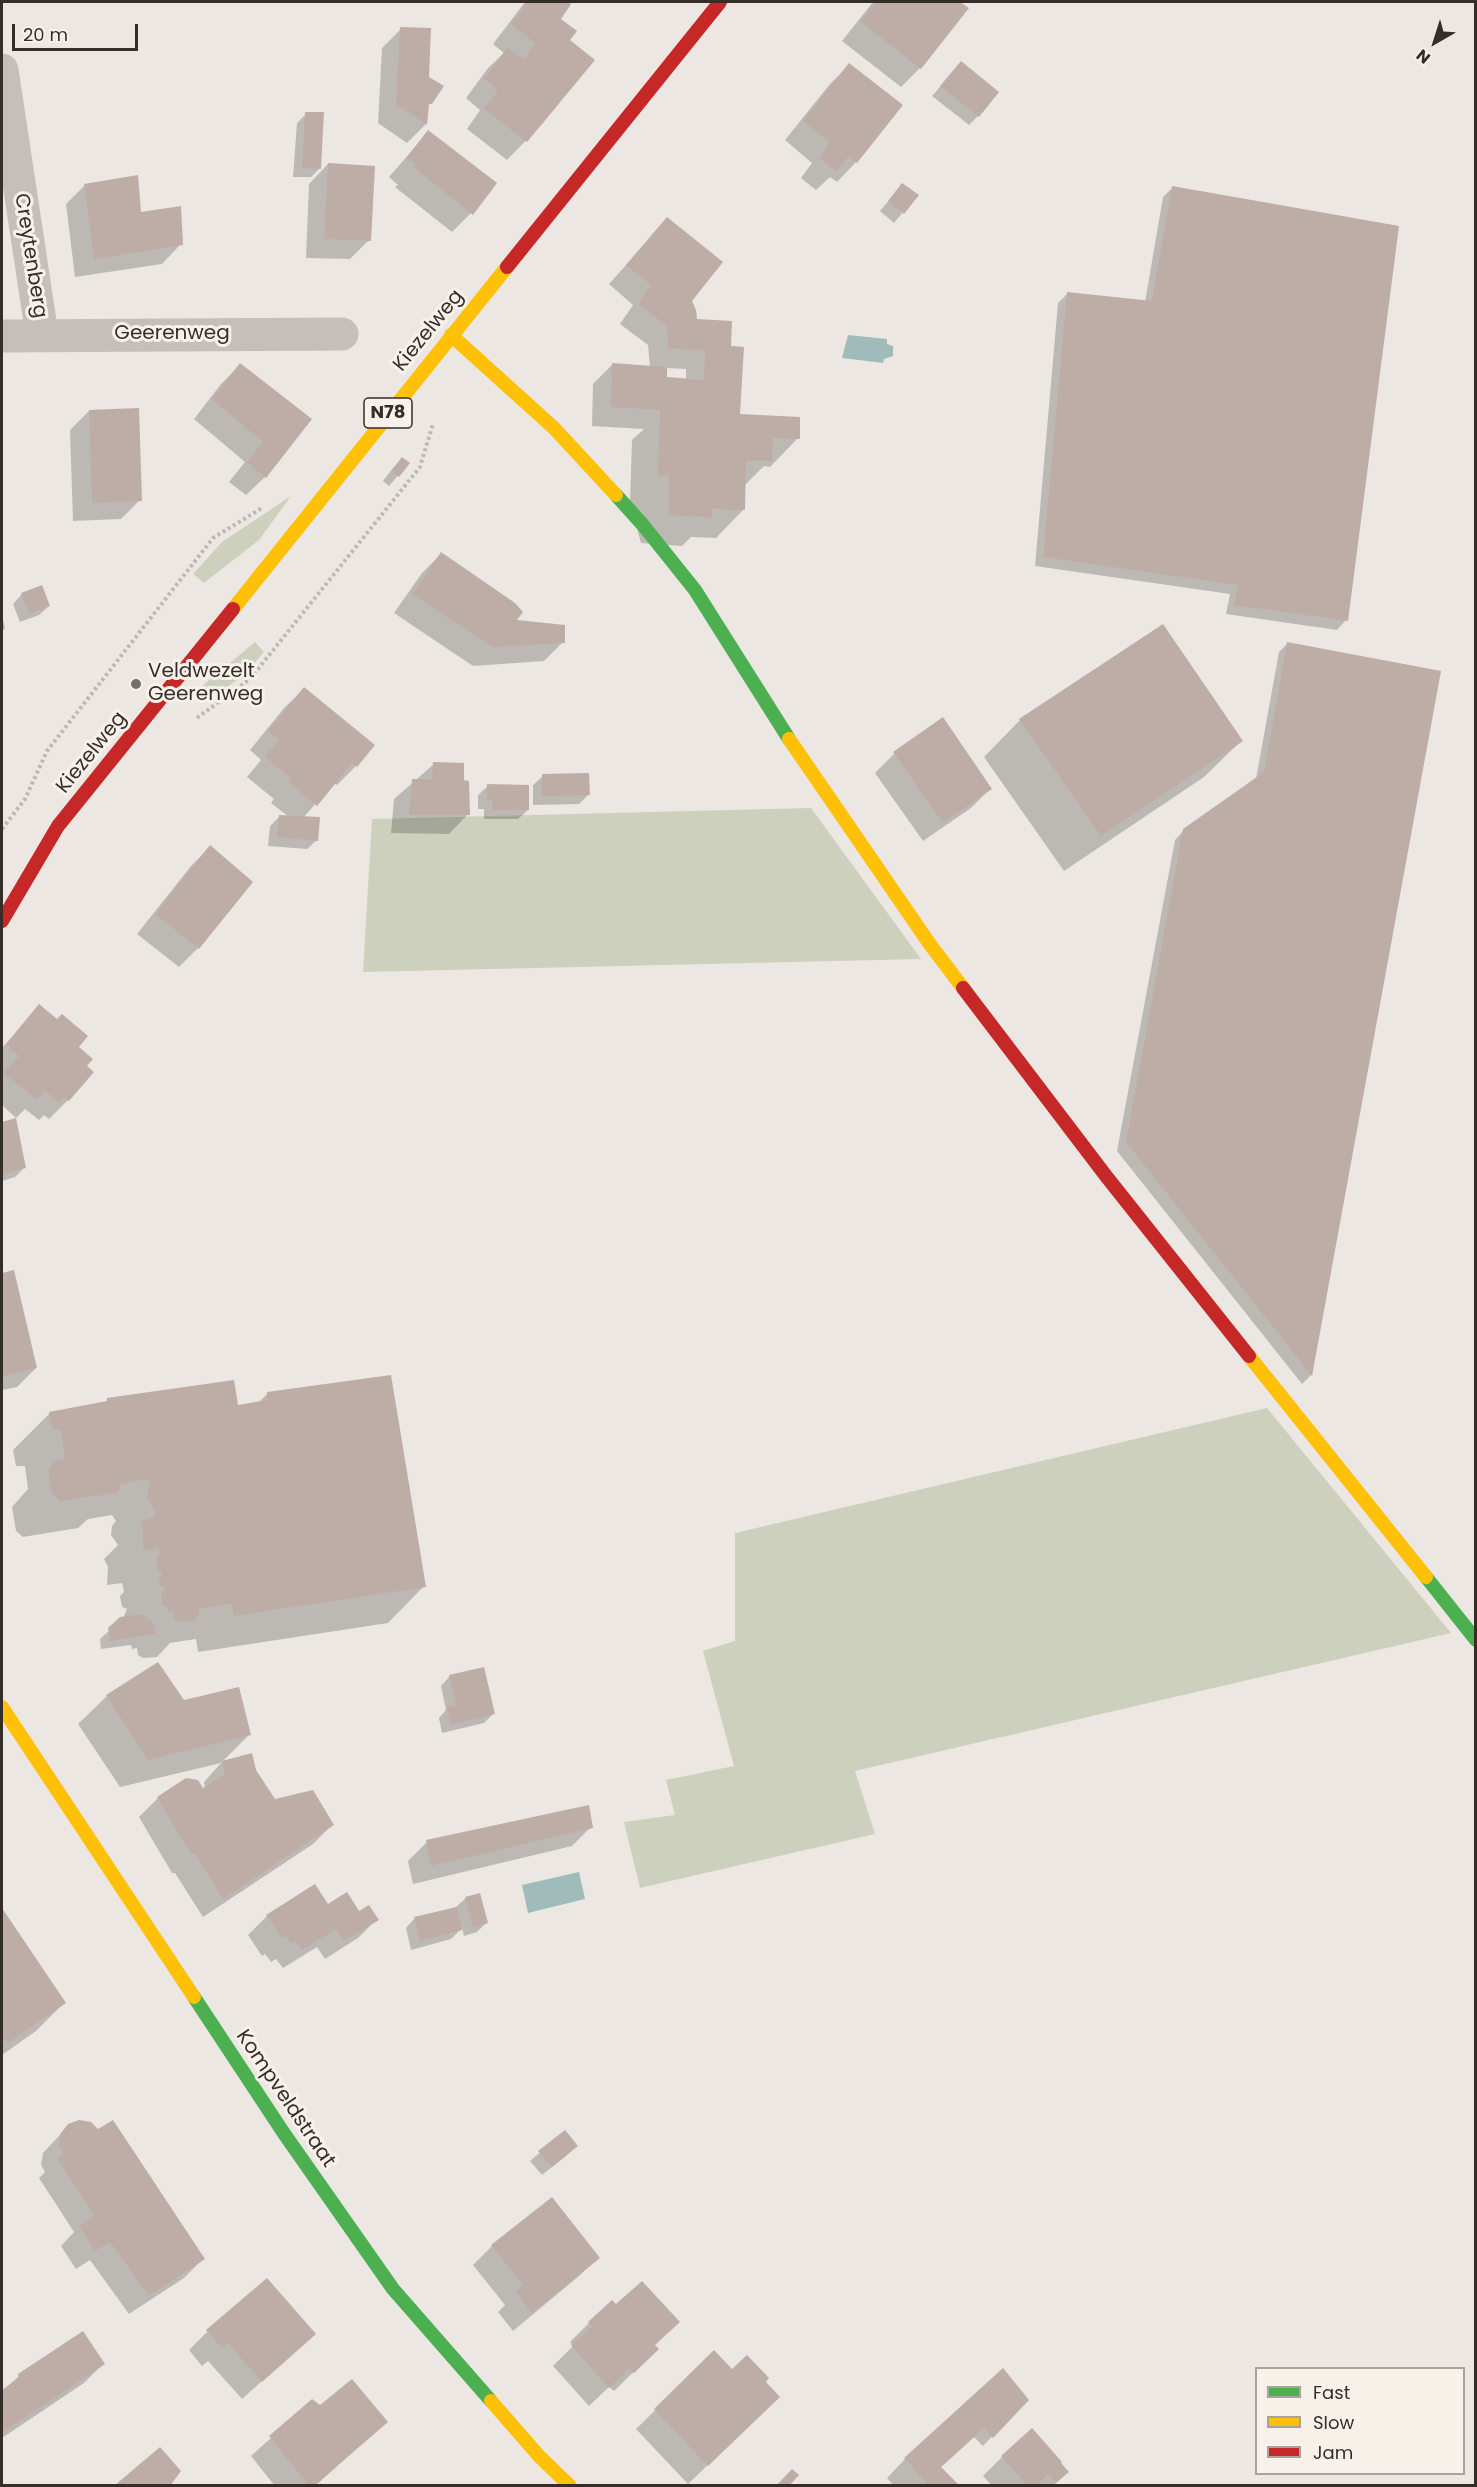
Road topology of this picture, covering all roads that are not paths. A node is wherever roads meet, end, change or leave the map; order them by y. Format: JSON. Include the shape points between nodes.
{"nodes":[{"id":1,"x":720,"y":2,"type":"edge"},
{"id":2,"x":2,"y":70,"type":"edge"},
{"id":3,"x":342,"y":333,"type":"dead end"},
{"id":4,"x":451,"y":334,"type":"junction"},
{"id":5,"x":42,"y":335,"type":"junction"},
{"id":6,"x":2,"y":336,"type":"edge"},
{"id":7,"x":58,"y":826,"type":"junction"},
{"id":8,"x":26,"y":855,"type":"dead end"},
{"id":9,"x":2,"y":921,"type":"edge"},
{"id":10,"x":1476,"y":1640,"type":"edge"},
{"id":11,"x":2,"y":1707,"type":"edge"},
{"id":12,"x":570,"y":2486,"type":"edge"}],
"edges":[{"from":1,"to":4,"type":"street","name":"Kiezelweg","number":"N78"},
{"from":2,"to":5,"type":"street","name":"Creytenberg"},
{"from":3,"to":5,"type":"street","name":"Geerenweg"},
{"from":4,"to":7,"type":"street","name":"Kiezelweg","number":"N78"},
{"from":4,"to":10,"type":"street","via":[[554,428],[643,525],[695,590],[784,732],[929,943],[1106,1176]]},
{"from":5,"to":6,"type":"street","name":"Geerenweg"},
{"from":7,"to":8,"type":"street","name":"Kiezelweg","number":"N78"},
{"from":7,"to":9,"type":"street","name":"Kiezelweg","number":"N78"},
{"from":11,"to":12,"type":"street","name":"Kompveldstraat","via":[[283,2132],[393,2289],[476,2386]]}]}
